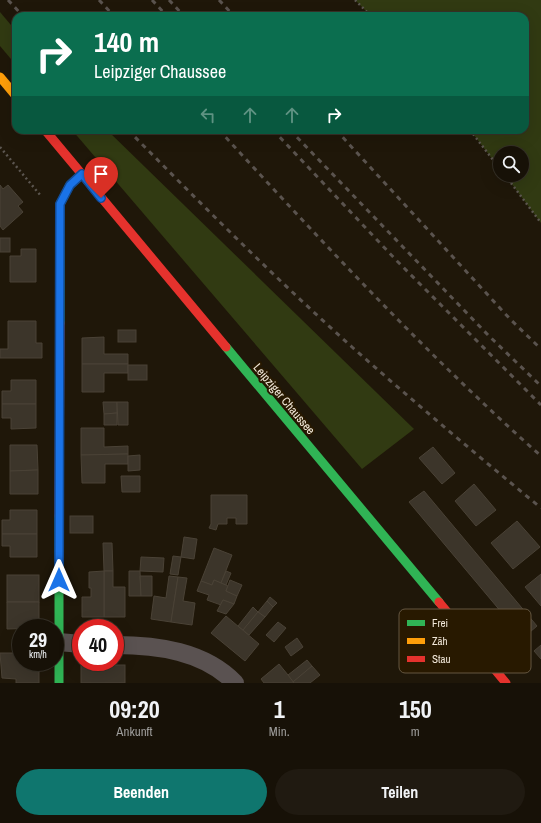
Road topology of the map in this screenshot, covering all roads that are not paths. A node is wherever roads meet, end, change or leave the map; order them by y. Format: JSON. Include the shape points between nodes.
{"nodes":[{"id":1,"x":0,"y":76,"type":"edge"},
{"id":2,"x":12,"y":91,"type":"edge"},
{"id":3,"x":48,"y":134,"type":"edge"},
{"id":4,"x":82,"y":174,"type":"junction"},
{"id":5,"x":444,"y":609,"type":"edge"},
{"id":6,"x":59,"y":619,"type":"edge"},
{"id":7,"x":124,"y":646,"type":"edge"},
{"id":8,"x":60,"y":671,"type":"edge"},
{"id":9,"x":498,"y":673,"type":"edge"},
{"id":10,"x":60,"y":683,"type":"edge"},
{"id":11,"x":235,"y":683,"type":"edge"},
{"id":12,"x":506,"y":683,"type":"edge"}],
"edges":[{"from":1,"to":2,"type":"main road"},
{"from":3,"to":4,"type":"main road","name":"Leipziger Chaussee"},
{"from":4,"to":5,"type":"main road","name":"Leipziger Chaussee"},
{"from":4,"to":6,"type":"main road","via":[[70,185],[60,204]]},
{"from":7,"to":11,"type":"street","via":[[157,648],[185,654],[209,664]]},
{"from":8,"to":10,"type":"main road"},
{"from":9,"to":12,"type":"main road","name":"Leipziger Chaussee"}]}
